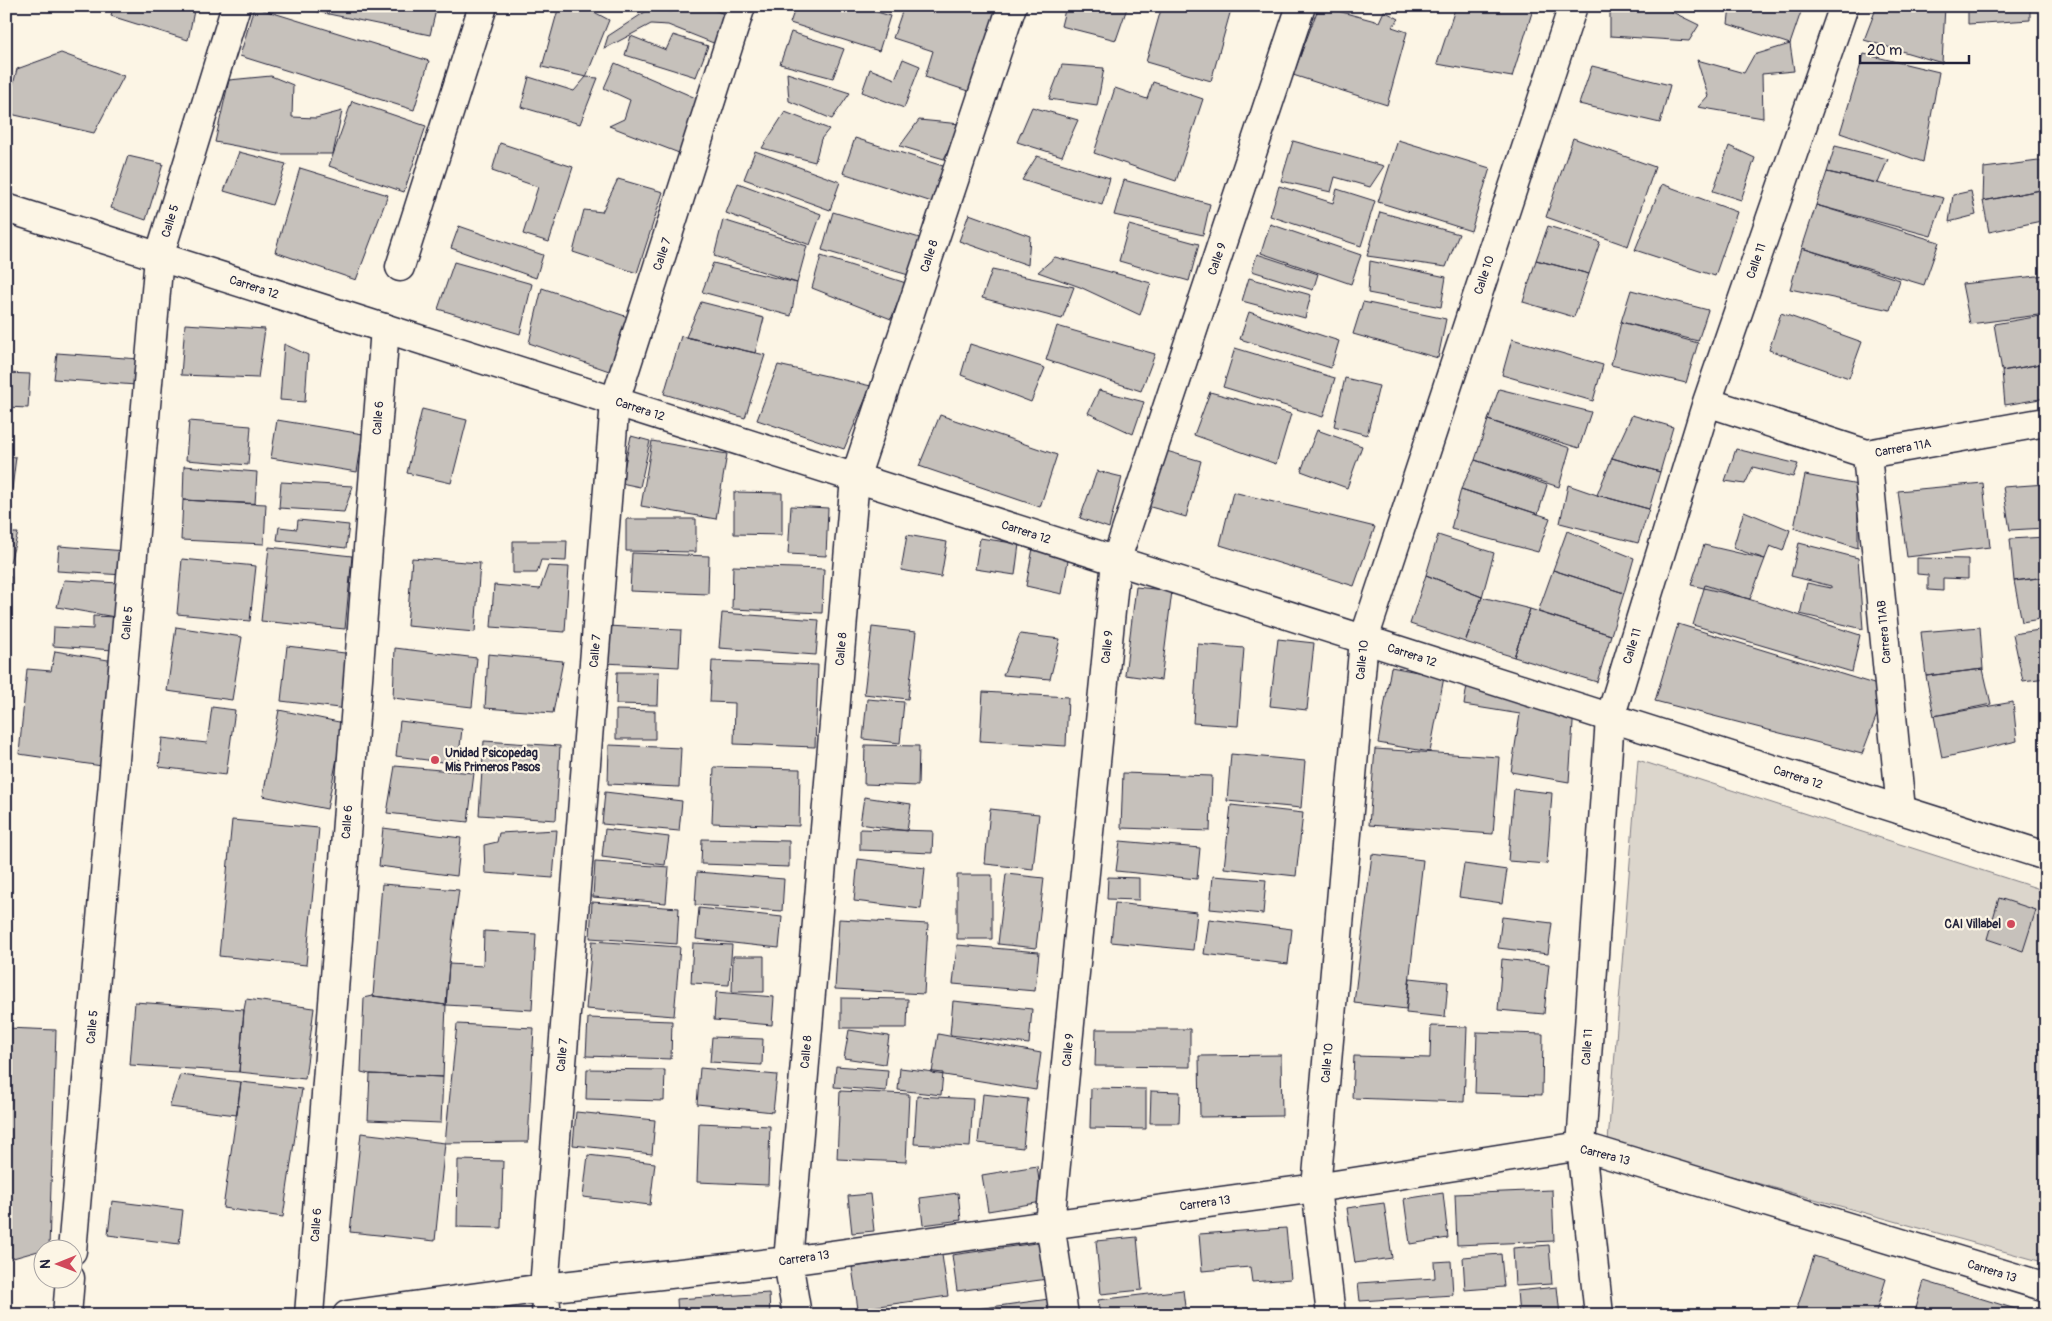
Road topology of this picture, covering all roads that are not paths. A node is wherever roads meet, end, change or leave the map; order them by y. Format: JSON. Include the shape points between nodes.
{"nodes":[{"id":1,"x":236,"y":6,"type":"edge"},
{"id":2,"x":483,"y":6,"type":"edge"},
{"id":3,"x":741,"y":6,"type":"edge"},
{"id":4,"x":1012,"y":6,"type":"edge"},
{"id":5,"x":1301,"y":6,"type":"edge"},
{"id":6,"x":1573,"y":6,"type":"edge"},
{"id":7,"x":1844,"y":6,"type":"edge"},
{"id":8,"x":6,"y":208,"type":"edge"},
{"id":9,"x":159,"y":256,"type":"junction"},
{"id":10,"x":400,"y":267,"type":"dead end"},
{"id":11,"x":385,"y":328,"type":"junction"},
{"id":12,"x":615,"y":401,"type":"junction"},
{"id":13,"x":1707,"y":402,"type":"junction"},
{"id":14,"x":2046,"y":422,"type":"edge"},
{"id":15,"x":1867,"y":454,"type":"junction"},
{"id":16,"x":855,"y":478,"type":"junction"},
{"id":17,"x":1116,"y":560,"type":"junction"},
{"id":18,"x":1364,"y":639,"type":"junction"},
{"id":19,"x":1610,"y":718,"type":"junction"},
{"id":20,"x":1900,"y":810,"type":"junction"},
{"id":21,"x":2046,"y":856,"type":"edge"},
{"id":22,"x":1581,"y":1146,"type":"junction"},
{"id":23,"x":1316,"y":1188,"type":"junction"},
{"id":24,"x":1050,"y":1224,"type":"junction"},
{"id":25,"x":73,"y":1238,"type":"edge"},
{"id":26,"x":788,"y":1260,"type":"junction"},
{"id":27,"x":2046,"y":1287,"type":"edge"},
{"id":28,"x":69,"y":1288,"type":"edge"},
{"id":29,"x":544,"y":1288,"type":"junction"},
{"id":30,"x":67,"y":1315,"type":"edge"},
{"id":31,"x":310,"y":1315,"type":"edge"},
{"id":32,"x":347,"y":1315,"type":"edge"},
{"id":33,"x":547,"y":1315,"type":"edge"},
{"id":34,"x":796,"y":1315,"type":"edge"},
{"id":35,"x":1064,"y":1315,"type":"edge"},
{"id":36,"x":1331,"y":1315,"type":"edge"},
{"id":37,"x":1599,"y":1315,"type":"edge"}],
"edges":[{"from":1,"to":9,"type":"street","name":"Calle 5"},
{"from":2,"to":10,"type":"street"},
{"from":3,"to":12,"type":"street","name":"Calle 7"},
{"from":4,"to":16,"type":"street","name":"Calle 8"},
{"from":5,"to":17,"type":"street","name":"Calle 9"},
{"from":6,"to":18,"type":"street","name":"Calle 10"},
{"from":7,"to":13,"type":"street","name":"Calle 11"},
{"from":8,"to":9,"type":"street","name":"Carrera 12"},
{"from":9,"to":11,"type":"street","name":"Carrera 12"},
{"from":9,"to":25,"type":"street","name":"Calle 5"},
{"from":11,"to":12,"type":"street","name":"Carrera 12"},
{"from":11,"to":31,"type":"street","name":"Calle 6"},
{"from":12,"to":16,"type":"street","name":"Carrera 12"},
{"from":12,"to":29,"type":"street","name":"Calle 7"},
{"from":13,"to":15,"type":"street","name":"Carrera 11A"},
{"from":13,"to":19,"type":"street","name":"Calle 11"},
{"from":14,"to":15,"type":"street","name":"Carrera 11A"},
{"from":15,"to":20,"type":"street","name":"Carrera 11AB"},
{"from":16,"to":17,"type":"street","name":"Carrera 12"},
{"from":16,"to":26,"type":"street","name":"Calle 8"},
{"from":17,"to":18,"type":"street","name":"Carrera 12"},
{"from":17,"to":24,"type":"street","name":"Calle 9"},
{"from":18,"to":19,"type":"street","name":"Carrera 12"},
{"from":18,"to":23,"type":"street","name":"Calle 10"},
{"from":19,"to":20,"type":"street","name":"Carrera 12"},
{"from":19,"to":22,"type":"street","name":"Calle 11"},
{"from":20,"to":21,"type":"street","name":"Carrera 12"},
{"from":22,"to":23,"type":"street","name":"Carrera 13"},
{"from":22,"to":27,"type":"street","name":"Carrera 13"},
{"from":22,"to":37,"type":"street","name":"Calle 11"},
{"from":23,"to":24,"type":"street","name":"Carrera 13"},
{"from":23,"to":36,"type":"street","name":"Calle 10"},
{"from":24,"to":26,"type":"street","name":"Carrera 13"},
{"from":24,"to":35,"type":"street","name":"Calle 9"},
{"from":26,"to":29,"type":"street","name":"Carrera 13"},
{"from":26,"to":34,"type":"street","name":"Calle 8"},
{"from":28,"to":30,"type":"street"},
{"from":29,"to":32,"type":"street","name":"Carrera 13"},
{"from":29,"to":33,"type":"street","name":"Calle 7"}]}
